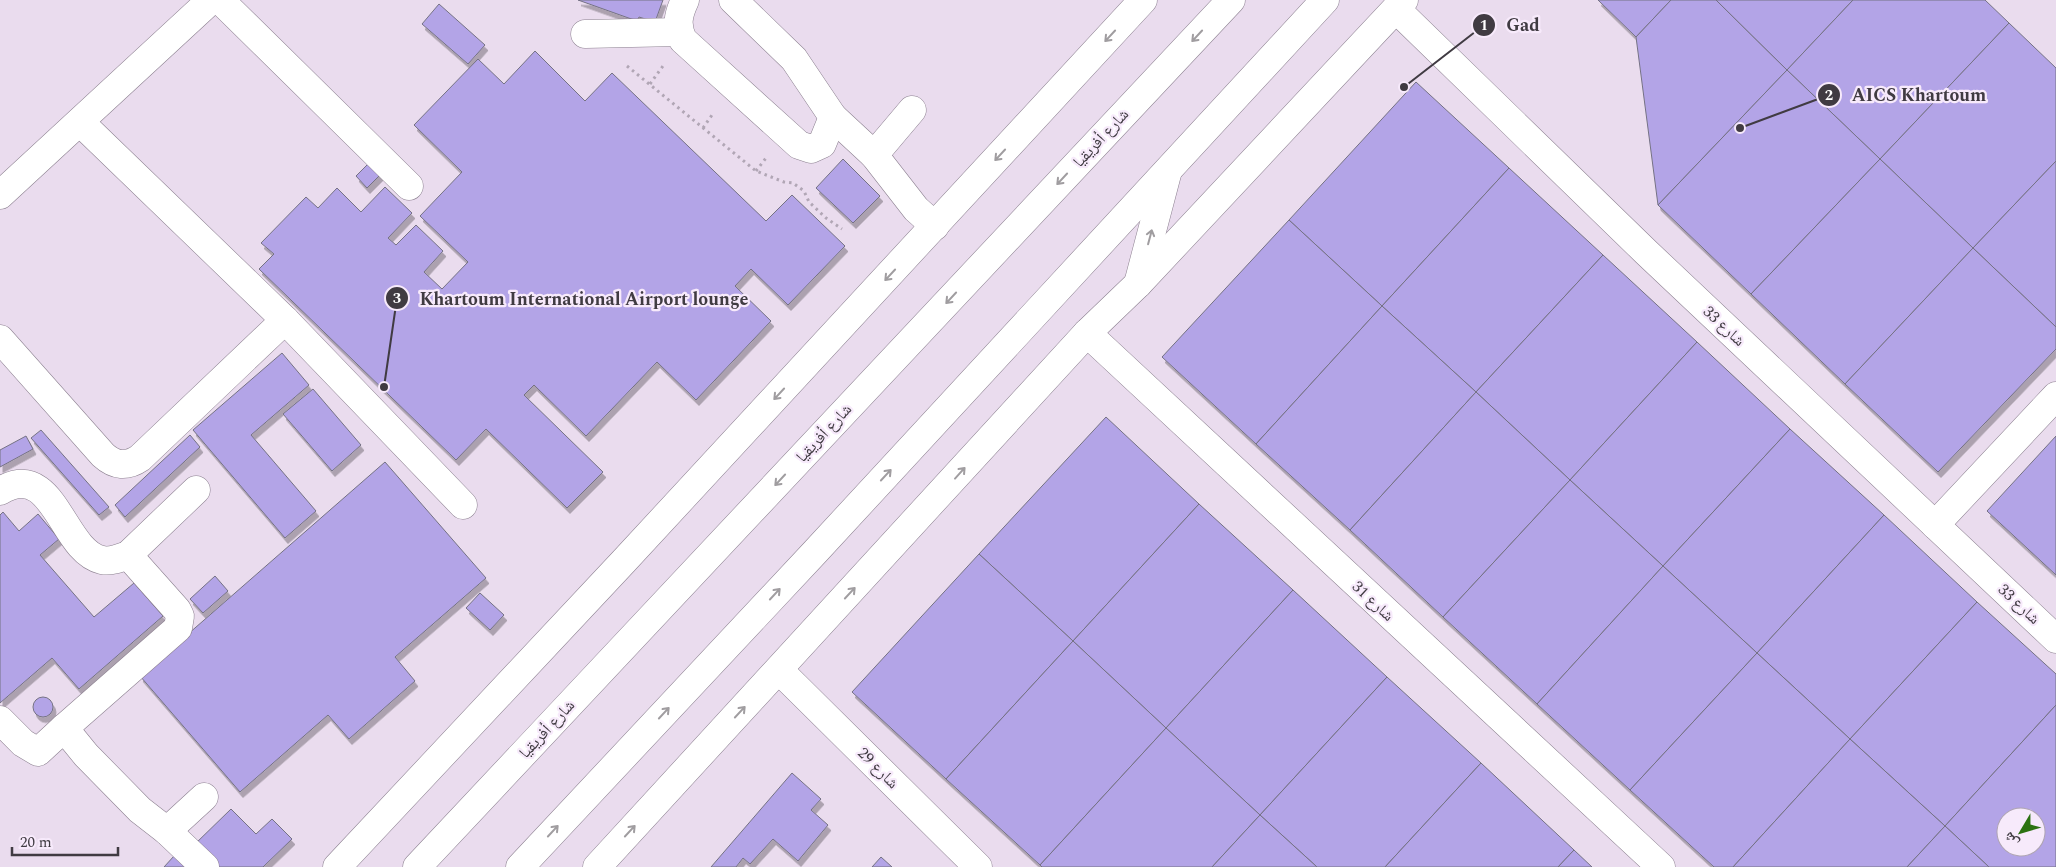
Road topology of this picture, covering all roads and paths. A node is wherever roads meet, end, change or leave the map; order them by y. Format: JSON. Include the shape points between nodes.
{"nodes":[{"id":1,"x":211,"y":0,"type":"edge"},
{"id":2,"x":220,"y":0,"type":"edge"},
{"id":3,"x":686,"y":0,"type":"edge"},
{"id":4,"x":733,"y":0,"type":"edge"},
{"id":5,"x":1143,"y":0,"type":"edge"},
{"id":6,"x":1231,"y":0,"type":"edge"},
{"id":7,"x":1325,"y":0,"type":"edge"},
{"id":8,"x":1400,"y":5,"type":"edge"},
{"id":9,"x":679,"y":32,"type":"junction"},
{"id":10,"x":585,"y":34,"type":"joint"},
{"id":11,"x":912,"y":110,"type":"dead end"},
{"id":12,"x":833,"y":117,"type":"junction"},
{"id":13,"x":80,"y":122,"type":"junction"},
{"id":14,"x":874,"y":155,"type":"junction"},
{"id":15,"x":1168,"y":170,"type":"junction"},
{"id":16,"x":409,"y":186,"type":"dead end"},
{"id":17,"x":0,"y":195,"type":"edge"},
{"id":18,"x":934,"y":226,"type":"junction"},
{"id":19,"x":842,"y":229,"type":"dead end"},
{"id":20,"x":1138,"y":284,"type":"junction"},
{"id":21,"x":285,"y":320,"type":"junction"},
{"id":22,"x":1087,"y":334,"type":"junction"},
{"id":23,"x":0,"y":339,"type":"edge"},
{"id":24,"x":2056,"y":396,"type":"edge"},
{"id":25,"x":196,"y":490,"type":"dead end"},
{"id":26,"x":0,"y":491,"type":"edge"},
{"id":27,"x":463,"y":505,"type":"dead end"},
{"id":28,"x":1935,"y":525,"type":"junction"},
{"id":29,"x":128,"y":555,"type":"junction"},
{"id":30,"x":2056,"y":639,"type":"edge"},
{"id":31,"x":778,"y":670,"type":"junction"},
{"id":32,"x":0,"y":720,"type":"edge"},
{"id":33,"x":64,"y":728,"type":"junction"},
{"id":34,"x":204,"y":797,"type":"dead end"},
{"id":35,"x":167,"y":831,"type":"junction"},
{"id":36,"x":205,"y":867,"type":"edge"},
{"id":37,"x":337,"y":867,"type":"edge"},
{"id":38,"x":417,"y":867,"type":"edge"},
{"id":39,"x":520,"y":867,"type":"edge"},
{"id":40,"x":597,"y":867,"type":"edge"},
{"id":41,"x":978,"y":867,"type":"edge"},
{"id":42,"x":1661,"y":867,"type":"edge"}],
"edges":[{"from":1,"to":13,"type":"main road"},
{"from":2,"to":16,"type":"main road"},
{"from":3,"to":9,"type":"main road","via":[[679,14]]},
{"from":4,"to":12,"type":"main road","via":[[794,59]]},
{"from":5,"to":18,"type":"main road","one_way":true},
{"from":6,"to":38,"type":"main road","name":"شارع أفريقيا","one_way":true},
{"from":7,"to":15,"type":"main road"},
{"from":8,"to":20,"type":"main road"},
{"from":8,"to":28,"type":"main road","name":"شارع 33","via":[[1646,252]]},
{"from":9,"to":10,"type":"main road"},
{"from":9,"to":12,"type":"main road","via":[[690,47],[804,148],[822,144]]},
{"from":10,"to":19,"type":"path","via":[[756,171],[799,187],[809,202]]},
{"from":11,"to":14,"type":"main road"},
{"from":12,"to":14,"type":"main road"},
{"from":13,"to":17,"type":"main road"},
{"from":13,"to":21,"type":"main road"},
{"from":14,"to":18,"type":"main road","via":[[916,209]]},
{"from":20,"to":15,"type":"main road","one_way":true},
{"from":39,"to":15,"type":"main road","one_way":true},
{"from":18,"to":37,"type":"main road","one_way":true},
{"from":20,"to":22,"type":"main road"},
{"from":21,"to":23,"type":"main road","via":[[140,458],[125,465],[103,455]]},
{"from":21,"to":27,"type":"main road"},
{"from":31,"to":22,"type":"main road","one_way":true},
{"from":22,"to":42,"type":"main road","name":"شارع 31"},
{"from":24,"to":28,"type":"main road"},
{"from":25,"to":29,"type":"main road"},
{"from":26,"to":29,"type":"main road","via":[[24,483],[37,488],[92,556],[103,561]]},
{"from":28,"to":30,"type":"main road","name":"شارع 33"},
{"from":29,"to":33,"type":"main road","via":[[177,610],[180,616],[178,628]]},
{"from":40,"to":31,"type":"main road","one_way":true},
{"from":31,"to":41,"type":"main road","name":"شارع 29"},
{"from":32,"to":33,"type":"main road","via":[[23,743],[38,752]]},
{"from":33,"to":35,"type":"main road","via":[[140,810]]},
{"from":34,"to":35,"type":"main road"},
{"from":35,"to":36,"type":"main road"}]}
